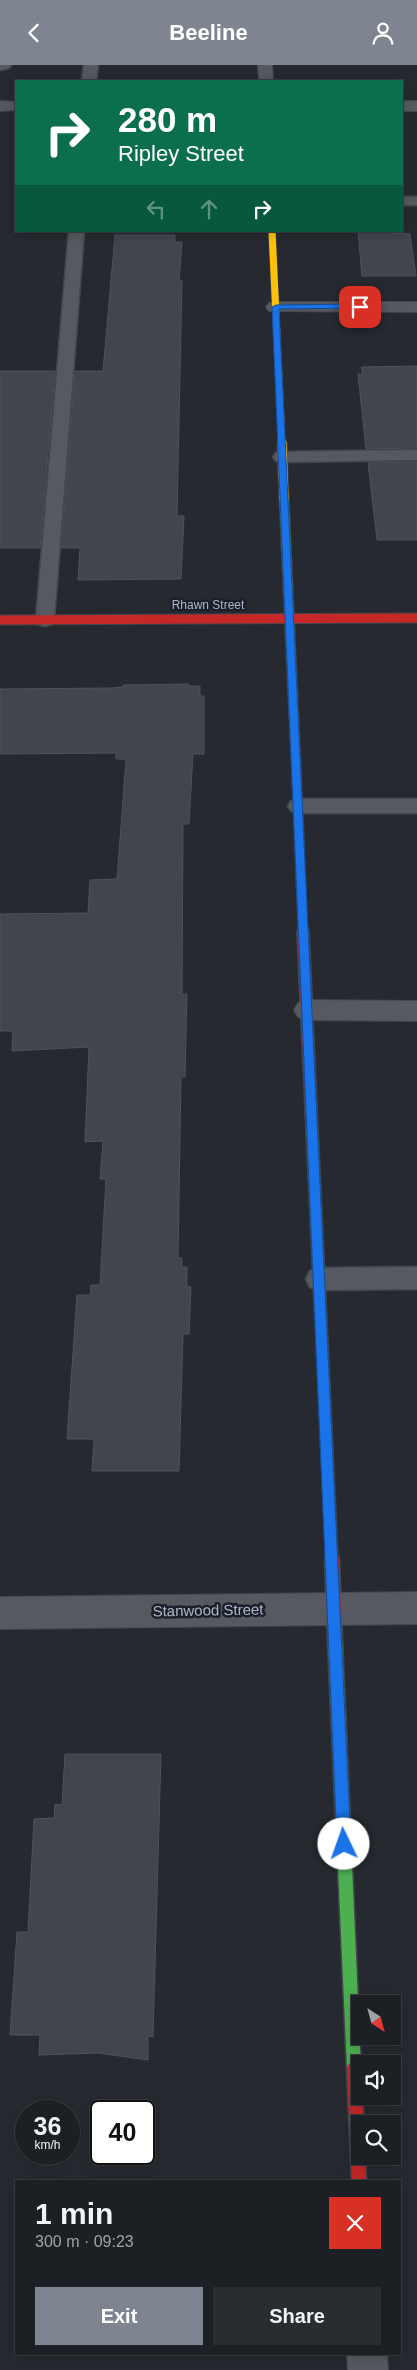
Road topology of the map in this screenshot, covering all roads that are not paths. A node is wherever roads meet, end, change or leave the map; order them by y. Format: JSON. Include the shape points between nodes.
{"nodes":[{"id":1,"x":4,"y":65,"type":"edge"},
{"id":2,"x":91,"y":65,"type":"edge"},
{"id":3,"x":265,"y":65,"type":"edge"},
{"id":4,"x":0,"y":66,"type":"edge"},
{"id":5,"x":89,"y":80,"type":"edge"},
{"id":6,"x":266,"y":80,"type":"edge"},
{"id":7,"x":0,"y":106,"type":"edge"},
{"id":8,"x":15,"y":106,"type":"edge"},
{"id":9,"x":403,"y":106,"type":"edge"},
{"id":10,"x":417,"y":106,"type":"edge"},
{"id":11,"x":403,"y":201,"type":"edge"},
{"id":12,"x":417,"y":201,"type":"edge"},
{"id":13,"x":77,"y":232,"type":"edge"},
{"id":14,"x":272,"y":232,"type":"edge"},
{"id":15,"x":276,"y":307,"type":"junction"},
{"id":16,"x":417,"y":307,"type":"edge"},
{"id":17,"x":417,"y":455,"type":"edge"},
{"id":18,"x":282,"y":457,"type":"junction"},
{"id":19,"x":417,"y":617,"type":"edge"},
{"id":20,"x":289,"y":618,"type":"junction"},
{"id":21,"x":0,"y":620,"type":"edge"},
{"id":22,"x":45,"y":620,"type":"junction"},
{"id":23,"x":298,"y":806,"type":"junction"},
{"id":24,"x":417,"y":806,"type":"edge"},
{"id":25,"x":307,"y":1010,"type":"junction"},
{"id":26,"x":417,"y":1011,"type":"edge"},
{"id":27,"x":417,"y":1278,"type":"edge"},
{"id":28,"x":319,"y":1279,"type":"junction"},
{"id":29,"x":334,"y":1609,"type":"junction"},
{"id":30,"x":417,"y":1609,"type":"edge"},
{"id":31,"x":0,"y":1613,"type":"edge"},
{"id":32,"x":359,"y":2180,"type":"edge"},
{"id":33,"x":367,"y":2355,"type":"edge"},
{"id":34,"x":368,"y":2370,"type":"edge"}],
"edges":[{"from":1,"to":4,"type":"lane"},
{"from":2,"to":5,"type":"lane"},
{"from":3,"to":6,"type":"street"},
{"from":7,"to":8,"type":"street"},
{"from":9,"to":10,"type":"street"},
{"from":11,"to":12,"type":"lane"},
{"from":13,"to":22,"type":"lane"},
{"from":14,"to":15,"type":"street"},
{"from":15,"to":16,"type":"street"},
{"from":15,"to":18,"type":"street"},
{"from":17,"to":18,"type":"lane"},
{"from":18,"to":20,"type":"street"},
{"from":19,"to":20,"type":"street","name":"Rhawn Street"},
{"from":20,"to":22,"type":"street","name":"Rhawn Street"},
{"from":20,"to":23,"type":"street"},
{"from":21,"to":22,"type":"street","name":"Rhawn Street"},
{"from":23,"to":24,"type":"lane"},
{"from":23,"to":25,"type":"street"},
{"from":25,"to":26,"type":"street"},
{"from":25,"to":28,"type":"street"},
{"from":27,"to":28,"type":"lane"},
{"from":28,"to":29,"type":"street"},
{"from":29,"to":30,"type":"street","name":"Stanwood Street"},
{"from":29,"to":31,"type":"street","name":"Stanwood Street"},
{"from":29,"to":32,"type":"street"},
{"from":33,"to":34,"type":"street"}]}
